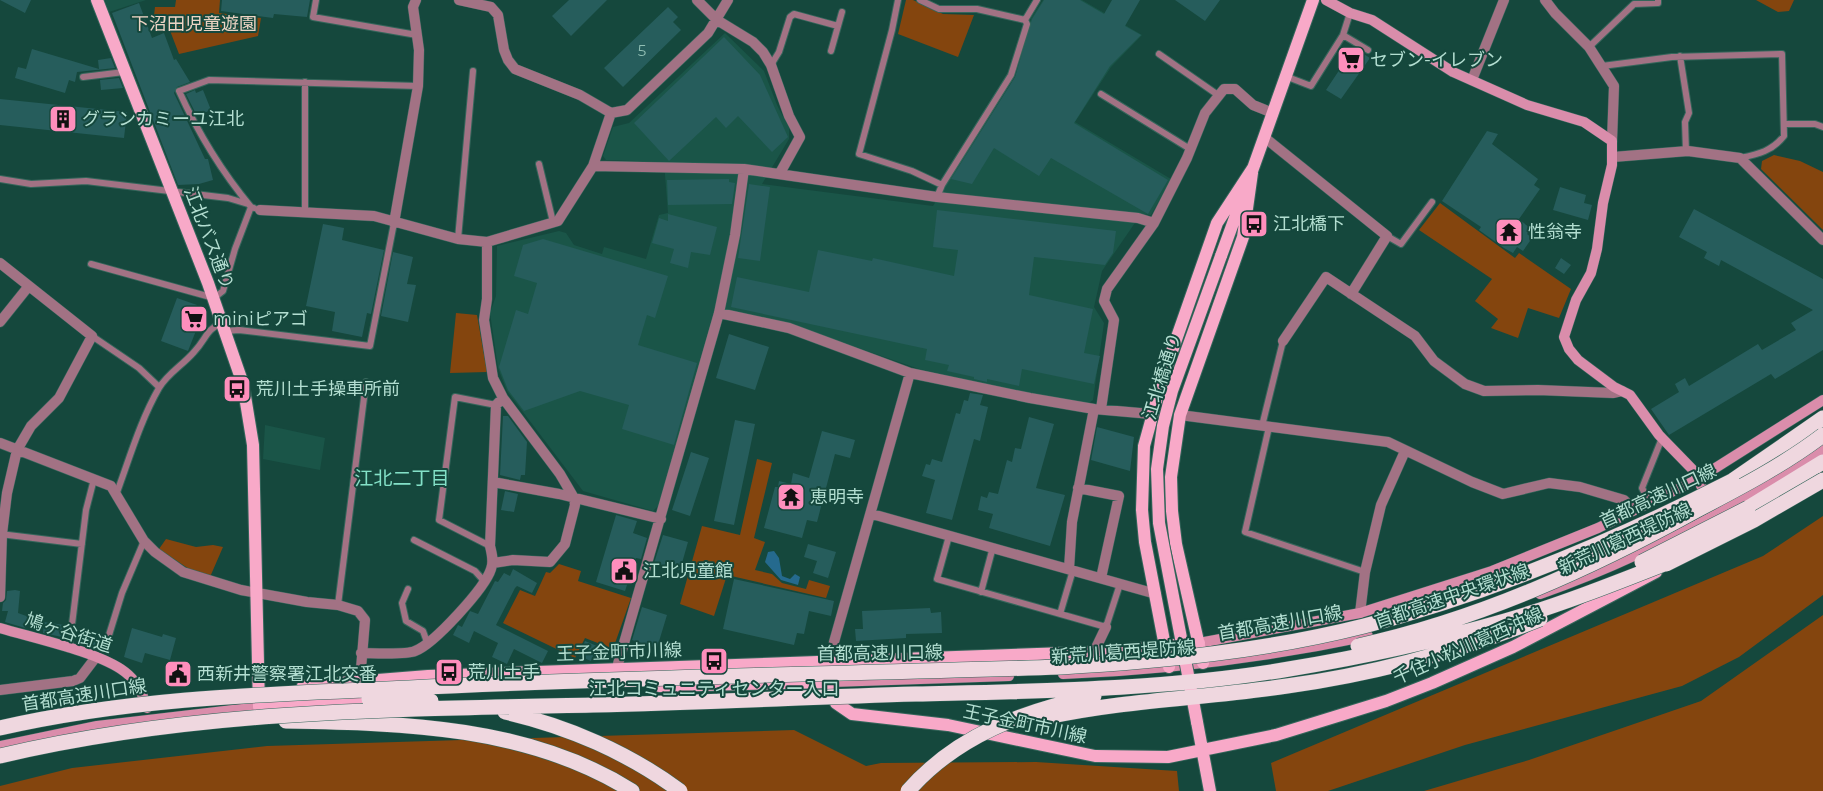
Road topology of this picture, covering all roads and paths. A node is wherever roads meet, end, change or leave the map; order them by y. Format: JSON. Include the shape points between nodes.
{"nodes":[{"id":1,"x":97,"y":0,"type":"edge"},
{"id":2,"x":316,"y":0,"type":"edge"},
{"id":3,"x":416,"y":0,"type":"edge"},
{"id":4,"x":459,"y":0,"type":"edge"},
{"id":5,"x":697,"y":0,"type":"edge"},
{"id":6,"x":728,"y":0,"type":"edge"},
{"id":7,"x":898,"y":0,"type":"edge"},
{"id":8,"x":920,"y":0,"type":"edge"},
{"id":9,"x":1036,"y":0,"type":"edge"},
{"id":10,"x":1312,"y":0,"type":"edge"},
{"id":11,"x":1326,"y":0,"type":"edge"},
{"id":12,"x":1504,"y":0,"type":"edge"},
{"id":13,"x":1545,"y":0,"type":"edge"},
{"id":14,"x":1658,"y":0,"type":"edge"},
{"id":15,"x":483,"y":3,"type":"edge"},
{"id":16,"x":842,"y":12,"type":"dead end"},
{"id":17,"x":1350,"y":13,"type":"junction"},
{"id":18,"x":717,"y":20,"type":"junction"},
{"id":19,"x":1025,"y":20,"type":"junction"},
{"id":20,"x":838,"y":26,"type":"junction"},
{"id":21,"x":417,"y":35,"type":"junction"},
{"id":22,"x":1343,"y":35,"type":"junction"},
{"id":23,"x":1589,"y":47,"type":"junction"},
{"id":24,"x":1368,"y":50,"type":"dead end"},
{"id":25,"x":830,"y":51,"type":"dead end"},
{"id":26,"x":1159,"y":54,"type":"dead end"},
{"id":27,"x":1680,"y":56,"type":"junction"},
{"id":28,"x":771,"y":65,"type":"junction"},
{"id":29,"x":1602,"y":66,"type":"junction"},
{"id":30,"x":473,"y":71,"type":"dead end"},
{"id":31,"x":124,"y":72,"type":"junction"},
{"id":32,"x":1285,"y":76,"type":"junction"},
{"id":33,"x":83,"y":77,"type":"dead end"},
{"id":34,"x":1472,"y":80,"type":"junction"},
{"id":35,"x":305,"y":82,"type":"junction"},
{"id":36,"x":418,"y":86,"type":"junction"},
{"id":37,"x":1101,"y":94,"type":"dead end"},
{"id":38,"x":1218,"y":95,"type":"junction"},
{"id":39,"x":1273,"y":113,"type":"junction"},
{"id":40,"x":611,"y":114,"type":"junction"},
{"id":41,"x":1786,"y":124,"type":"junction"},
{"id":42,"x":1823,"y":127,"type":"edge"},
{"id":43,"x":1264,"y":137,"type":"junction"},
{"id":44,"x":1612,"y":141,"type":"junction"},
{"id":45,"x":1190,"y":149,"type":"junction"},
{"id":46,"x":1686,"y":152,"type":"junction"},
{"id":47,"x":1613,"y":157,"type":"junction"},
{"id":48,"x":1740,"y":158,"type":"junction"},
{"id":49,"x":539,"y":164,"type":"dead end"},
{"id":50,"x":592,"y":166,"type":"junction"},
{"id":51,"x":1253,"y":168,"type":"junction"},
{"id":52,"x":744,"y":169,"type":"junction"},
{"id":53,"x":780,"y":173,"type":"junction"},
{"id":54,"x":0,"y":179,"type":"edge"},
{"id":55,"x":942,"y":185,"type":"junction"},
{"id":56,"x":172,"y":191,"type":"junction"},
{"id":57,"x":937,"y":197,"type":"junction"},
{"id":58,"x":1432,"y":202,"type":"dead end"},
{"id":59,"x":253,"y":207,"type":"junction"},
{"id":60,"x":305,"y":212,"type":"junction"},
{"id":61,"x":553,"y":222,"type":"junction"},
{"id":62,"x":394,"y":223,"type":"junction"},
{"id":63,"x":1154,"y":223,"type":"junction"},
{"id":64,"x":1387,"y":236,"type":"junction"},
{"id":65,"x":458,"y":239,"type":"junction"},
{"id":66,"x":1823,"y":240,"type":"edge"},
{"id":67,"x":487,"y":242,"type":"junction"},
{"id":68,"x":0,"y":263,"type":"edge"},
{"id":69,"x":91,"y":264,"type":"dead end"},
{"id":70,"x":28,"y":287,"type":"junction"},
{"id":71,"x":1351,"y":294,"type":"junction"},
{"id":72,"x":214,"y":298,"type":"junction"},
{"id":73,"x":719,"y":313,"type":"junction"},
{"id":74,"x":0,"y":322,"type":"edge"},
{"id":75,"x":224,"y":327,"type":"junction"},
{"id":76,"x":92,"y":336,"type":"junction"},
{"id":77,"x":1283,"y":341,"type":"joint"},
{"id":78,"x":910,"y":373,"type":"junction"},
{"id":79,"x":366,"y":382,"type":"dead end"},
{"id":80,"x":159,"y":388,"type":"junction"},
{"id":81,"x":1622,"y":391,"type":"junction"},
{"id":82,"x":1823,"y":400,"type":"edge"},
{"id":83,"x":499,"y":401,"type":"junction"},
{"id":84,"x":1098,"y":409,"type":"junction"},
{"id":85,"x":1151,"y":414,"type":"junction"},
{"id":86,"x":1180,"y":415,"type":"junction"},
{"id":87,"x":1823,"y":418,"type":"edge"},
{"id":88,"x":1266,"y":427,"type":"junction"},
{"id":89,"x":1823,"y":429,"type":"edge"},
{"id":90,"x":1823,"y":435,"type":"edge"},
{"id":91,"x":1662,"y":438,"type":"junction"},
{"id":92,"x":0,"y":443,"type":"edge"},
{"id":93,"x":1823,"y":449,"type":"edge"},
{"id":94,"x":16,"y":450,"type":"junction"},
{"id":95,"x":1405,"y":451,"type":"junction"},
{"id":96,"x":1823,"y":462,"type":"edge"},
{"id":97,"x":94,"y":479,"type":"junction"},
{"id":98,"x":1698,"y":479,"type":"junction"},
{"id":99,"x":1823,"y":480,"type":"edge"},
{"id":100,"x":1732,"y":481,"type":"junction"},
{"id":101,"x":493,"y":482,"type":"junction"},
{"id":102,"x":1078,"y":488,"type":"junction"},
{"id":103,"x":115,"y":496,"type":"junction"},
{"id":104,"x":574,"y":498,"type":"junction"},
{"id":105,"x":1650,"y":503,"type":"junction"},
{"id":106,"x":1634,"y":510,"type":"junction"},
{"id":107,"x":872,"y":514,"type":"junction"},
{"id":108,"x":1715,"y":514,"type":"junction"},
{"id":109,"x":661,"y":518,"type":"junction"},
{"id":110,"x":1,"y":534,"type":"edge"},
{"id":111,"x":949,"y":536,"type":"junction"},
{"id":112,"x":414,"y":540,"type":"dead end"},
{"id":113,"x":144,"y":541,"type":"junction"},
{"id":114,"x":1145,"y":542,"type":"junction"},
{"id":115,"x":82,"y":544,"type":"junction"},
{"id":116,"x":1176,"y":544,"type":"junction"},
{"id":117,"x":490,"y":546,"type":"junction"},
{"id":118,"x":993,"y":548,"type":"junction"},
{"id":119,"x":1674,"y":560,"type":"junction"},
{"id":120,"x":493,"y":563,"type":"junction"},
{"id":121,"x":1071,"y":570,"type":"junction"},
{"id":122,"x":1365,"y":572,"type":"junction"},
{"id":123,"x":1101,"y":578,"type":"junction"},
{"id":124,"x":484,"y":581,"type":"junction"},
{"id":125,"x":1120,"y":584,"type":"junction"},
{"id":126,"x":408,"y":589,"type":"dead end"},
{"id":127,"x":981,"y":592,"type":"junction"},
{"id":128,"x":256,"y":593,"type":"junction"},
{"id":129,"x":1156,"y":594,"type":"junction"},
{"id":130,"x":0,"y":597,"type":"edge"},
{"id":131,"x":338,"y":605,"type":"junction"},
{"id":132,"x":1360,"y":613,"type":"junction"},
{"id":133,"x":1060,"y":614,"type":"junction"},
{"id":134,"x":1106,"y":627,"type":"junction"},
{"id":135,"x":0,"y":628,"type":"edge"},
{"id":136,"x":109,"y":635,"type":"dead end"},
{"id":137,"x":427,"y":642,"type":"junction"},
{"id":138,"x":1199,"y":643,"type":"junction"},
{"id":139,"x":1166,"y":647,"type":"junction"},
{"id":140,"x":69,"y":649,"type":"junction"},
{"id":141,"x":1388,"y":649,"type":"junction"},
{"id":142,"x":1094,"y":652,"type":"junction"},
{"id":143,"x":361,"y":653,"type":"junction"},
{"id":144,"x":96,"y":658,"type":"junction"},
{"id":145,"x":831,"y":663,"type":"junction"},
{"id":146,"x":1203,"y":663,"type":"junction"},
{"id":147,"x":1169,"y":667,"type":"junction"},
{"id":148,"x":619,"y":670,"type":"junction"},
{"id":149,"x":360,"y":681,"type":"junction"},
{"id":150,"x":832,"y":682,"type":"junction"},
{"id":151,"x":626,"y":686,"type":"junction"},
{"id":152,"x":258,"y":689,"type":"junction"},
{"id":153,"x":0,"y":690,"type":"edge"},
{"id":154,"x":144,"y":697,"type":"junction"},
{"id":155,"x":190,"y":699,"type":"junction"},
{"id":156,"x":260,"y":707,"type":"junction"},
{"id":157,"x":150,"y":719,"type":"junction"},
{"id":158,"x":220,"y":721,"type":"junction"},
{"id":159,"x":0,"y":722,"type":"edge"},
{"id":160,"x":0,"y":728,"type":"edge"},
{"id":161,"x":0,"y":746,"type":"edge"},
{"id":162,"x":1202,"y":751,"type":"junction"},
{"id":163,"x":0,"y":756,"type":"edge"},
{"id":164,"x":1208,"y":785,"type":"edge"},
{"id":165,"x":632,"y":791,"type":"edge"},
{"id":166,"x":680,"y":791,"type":"edge"},
{"id":167,"x":908,"y":791,"type":"edge"},
{"id":168,"x":917,"y":791,"type":"edge"}],
"edges":[{"from":1,"to":31,"type":"main road","name":"江北バス通り"},
{"from":2,"to":21,"type":"lane","via":[[313,17]]},
{"from":3,"to":21,"type":"street","via":[[413,7]]},
{"from":4,"to":15,"type":"street"},
{"from":5,"to":18,"type":"street"},
{"from":6,"to":18,"type":"street"},
{"from":7,"to":55,"type":"lane","via":[[859,154],[912,171]]},
{"from":8,"to":19,"type":"lane","via":[[939,9],[977,9]]},
{"from":9,"to":19,"type":"lane"},
{"from":10,"to":32,"type":"main road","name":"江北橋通り"},
{"from":11,"to":17,"type":"main road"},
{"from":12,"to":34,"type":"street"},
{"from":13,"to":23,"type":"street"},
{"from":14,"to":23,"type":"lane","via":[[1658,3],[1634,4]]},
{"from":15,"to":40,"type":"street","via":[[498,15],[504,50],[515,69],[580,95]]},
{"from":16,"to":20,"type":"lane"},
{"from":17,"to":22,"type":"lane"},
{"from":17,"to":34,"type":"main road","via":[[1372,20],[1453,72]]},
{"from":18,"to":28,"type":"street","via":[[753,42]]},
{"from":18,"to":40,"type":"street","via":[[708,33],[627,110]]},
{"from":19,"to":55,"type":"lane","via":[[1027,24],[1011,75]]},
{"from":20,"to":25,"type":"lane"},
{"from":20,"to":28,"type":"lane","via":[[794,14]]},
{"from":21,"to":36,"type":"street"},
{"from":22,"to":24,"type":"lane"},
{"from":22,"to":32,"type":"lane","via":[[1311,86]]},
{"from":23,"to":29,"type":"street"},
{"from":26,"to":38,"type":"lane"},
{"from":27,"to":29,"type":"lane"},
{"from":27,"to":41,"type":"lane","via":[[1782,54]]},
{"from":27,"to":46,"type":"lane","via":[[1689,113],[1685,122]]},
{"from":28,"to":53,"type":"street","via":[[800,137]]},
{"from":29,"to":44,"type":"street","via":[[1614,86]]},
{"from":30,"to":65,"type":"lane"},
{"from":31,"to":33,"type":"lane"},
{"from":31,"to":56,"type":"main road","name":"江北バス通り"},
{"from":32,"to":39,"type":"main road","name":"江北橋通り"},
{"from":34,"to":44,"type":"main road","via":[[1527,105],[1584,122]]},
{"from":35,"to":36,"type":"lane"},
{"from":35,"to":59,"type":"lane","via":[[209,80],[179,91],[204,140]]},
{"from":35,"to":60,"type":"lane"},
{"from":36,"to":62,"type":"street"},
{"from":37,"to":45,"type":"lane"},
{"from":38,"to":39,"type":"street","via":[[1224,90],[1235,89],[1253,105]]},
{"from":38,"to":45,"type":"street"},
{"from":39,"to":43,"type":"main road","name":"江北橋通り"},
{"from":40,"to":50,"type":"street"},
{"from":41,"to":42,"type":"lane"},
{"from":41,"to":48,"type":"lane","via":[[1784,136],[1775,147]]},
{"from":43,"to":51,"type":"main road","name":"江北橋通り"},
{"from":43,"to":64,"type":"street"},
{"from":44,"to":47,"type":"main road"},
{"from":45,"to":63,"type":"street"},
{"from":46,"to":47,"type":"street"},
{"from":46,"to":48,"type":"street"},
{"from":47,"to":81,"type":"main road","via":[[1592,273],[1576,300],[1564,337],[1578,360]]},
{"from":48,"to":66,"type":"street"},
{"from":49,"to":61,"type":"lane"},
{"from":50,"to":52,"type":"street"},
{"from":50,"to":61,"type":"street","via":[[558,221]]},
{"from":51,"to":85,"type":"main road","via":[[1217,224]]},
{"from":51,"to":86,"type":"main road","via":[[1243,237]]},
{"from":51,"to":162,"type":"main road","name":"江北橋通り","bridge":true,"via":[[1172,392],[1157,469],[1159,523]]},
{"from":52,"to":53,"type":"street"},
{"from":52,"to":73,"type":"street"},
{"from":53,"to":57,"type":"street"},
{"from":54,"to":56,"type":"lane","via":[[31,184],[86,181]]},
{"from":55,"to":57,"type":"lane"},
{"from":56,"to":59,"type":"lane","via":[[228,198]]},
{"from":56,"to":72,"type":"main road","name":"江北バス通り"},
{"from":57,"to":63,"type":"street","via":[[1138,218]]},
{"from":58,"to":64,"type":"lane","via":[[1401,244]]},
{"from":59,"to":60,"type":"street"},
{"from":59,"to":72,"type":"lane","via":[[235,248],[223,291]]},
{"from":60,"to":62,"type":"street","via":[[374,216]]},
{"from":61,"to":67,"type":"street"},
{"from":62,"to":65,"type":"street"},
{"from":62,"to":75,"type":"lane","via":[[370,346]]},
{"from":63,"to":84,"type":"street","via":[[1107,289],[1104,301],[1114,320]]},
{"from":64,"to":71,"type":"street"},
{"from":65,"to":67,"type":"street"},
{"from":67,"to":83,"type":"street","via":[[484,320]]},
{"from":68,"to":70,"type":"street"},
{"from":69,"to":72,"type":"lane"},
{"from":70,"to":74,"type":"street"},
{"from":70,"to":76,"type":"street"},
{"from":71,"to":77,"type":"street","via":[[1326,277]]},
{"from":71,"to":81,"type":"street","via":[[1416,336],[1434,360],[1465,384],[1484,391]]},
{"from":72,"to":75,"type":"main road","name":"江北バス通り"},
{"from":73,"to":78,"type":"street","via":[[789,328]]},
{"from":73,"to":109,"type":"street"},
{"from":75,"to":80,"type":"lane","via":[[209,329],[193,354],[171,372]]},
{"from":75,"to":128,"type":"main road","name":"江北バス通り","via":[[240,368],[252,431]]},
{"from":76,"to":80,"type":"lane","via":[[139,368]]},
{"from":76,"to":94,"type":"street","via":[[60,398],[31,426]]},
{"from":77,"to":88,"type":"lane"},
{"from":78,"to":84,"type":"street"},
{"from":78,"to":107,"type":"street"},
{"from":79,"to":131,"type":"lane"},
{"from":80,"to":103,"type":"lane","via":[[139,430]]},
{"from":81,"to":91,"type":"main road","via":[[1630,395]]},
{"from":82,"to":98,"type":"main road","name":"新荒川葛西堤防線"},
{"from":83,"to":101,"type":"street"},
{"from":83,"to":104,"type":"street","via":[[560,474]]},
{"from":83,"to":117,"type":"lane","via":[[455,397],[439,520]]},
{"from":84,"to":85,"type":"street"},
{"from":84,"to":102,"type":"street"},
{"from":85,"to":114,"type":"main road","via":[[1142,477]]},
{"from":86,"to":88,"type":"street"},
{"from":86,"to":116,"type":"main road","via":[[1171,478]]},
{"from":87,"to":100,"type":"highway"},
{"from":88,"to":95,"type":"street","via":[[1388,442]]},
{"from":88,"to":122,"type":"lane","via":[[1245,532]]},
{"from":89,"to":100,"type":"highway"},
{"from":90,"to":167,"type":"highway","name":"首都高速中央環状線","bridge":true,"via":[[1737,489],[1642,539],[1503,602],[1365,644],[1041,709],[999,724],[971,739],[935,764]]},
{"from":91,"to":98,"type":"main road","via":[[1684,459]]},
{"from":91,"to":105,"type":"lane","via":[[1642,488]]},
{"from":92,"to":94,"type":"street"},
{"from":93,"to":108,"type":"main road","name":"新荒川葛西堤防線","via":[[1775,481]]},
{"from":94,"to":97,"type":"street"},
{"from":94,"to":110,"type":"street"},
{"from":95,"to":106,"type":"street","via":[[1502,494],[1549,484],[1572,486],[1624,500]]},
{"from":95,"to":122,"type":"street","via":[[1381,506]]},
{"from":96,"to":141,"type":"highway","bridge":true,"via":[[1748,508],[1628,569],[1504,615]]},
{"from":97,"to":103,"type":"street","via":[[111,486]]},
{"from":97,"to":115,"type":"lane"},
{"from":98,"to":105,"type":"main road","name":"新荒川葛西堤防線"},
{"from":98,"to":108,"type":"main road"},
{"from":99,"to":119,"type":"highway","bridge":true,"via":[[1754,520]]},
{"from":100,"to":155,"type":"highway","name":"首都高速川口線","bridge":true,"via":[[1619,536],[1494,586],[1363,626],[1228,652],[1061,668],[502,684]]},
{"from":101,"to":104,"type":"street"},
{"from":101,"to":117,"type":"street"},
{"from":102,"to":121,"type":"street","via":[[1072,522]]},
{"from":102,"to":123,"type":"street","via":[[1119,496]]},
{"from":103,"to":113,"type":"street"},
{"from":104,"to":109,"type":"street"},
{"from":104,"to":120,"type":"street","via":[[565,544],[550,562],[512,560]]},
{"from":105,"to":106,"type":"main road","name":"新荒川葛西堤防線"},
{"from":106,"to":132,"type":"main road","name":"新荒川葛西堤防線","via":[[1492,571]]},
{"from":107,"to":111,"type":"street"},
{"from":107,"to":145,"type":"street","via":[[834,642]]},
{"from":108,"to":146,"type":"main road","name":"新荒川葛西堤防線","via":[[1584,578],[1493,611],[1326,645]]},
{"from":108,"to":162,"type":"main road","name":"千住小松川葛西沖線","via":[[1709,535],[1669,565],[1572,618],[1475,665],[1346,715]]},
{"from":109,"to":148,"type":"street","via":[[618,664]]},
{"from":110,"to":115,"type":"lane"},
{"from":110,"to":130,"type":"street"},
{"from":111,"to":118,"type":"street"},
{"from":111,"to":127,"type":"lane","via":[[937,579]]},
{"from":112,"to":124,"type":"lane","via":[[475,571]]},
{"from":113,"to":128,"type":"street","via":[[183,572],[224,587]]},
{"from":113,"to":136,"type":"lane"},
{"from":114,"to":116,"type":"street"},
{"from":114,"to":129,"type":"main road"},
{"from":115,"to":140,"type":"lane"},
{"from":116,"to":138,"type":"main road"},
{"from":117,"to":120,"type":"street"},
{"from":118,"to":121,"type":"street"},
{"from":118,"to":127,"type":"lane"},
{"from":119,"to":141,"type":"highway","bridge":true,"via":[[1548,608]]},
{"from":119,"to":168,"type":"highway","bridge":true,"via":[[1550,615],[1428,657],[1289,686],[1103,707],[1021,724],[963,752]]},
{"from":120,"to":124,"type":"street"},
{"from":121,"to":123,"type":"street"},
{"from":121,"to":133,"type":"lane"},
{"from":122,"to":132,"type":"street"},
{"from":123,"to":125,"type":"street"},
{"from":124,"to":137,"type":"street","via":[[474,597]]},
{"from":125,"to":129,"type":"street"},
{"from":125,"to":134,"type":"lane"},
{"from":126,"to":137,"type":"lane","via":[[402,603],[406,621],[423,631]]},
{"from":127,"to":133,"type":"lane"},
{"from":128,"to":131,"type":"street"},
{"from":128,"to":152,"type":"main road","name":"江北バス通り"},
{"from":129,"to":139,"type":"main road"},
{"from":131,"to":143,"type":"street","via":[[358,611],[365,620]]},
{"from":132,"to":138,"type":"main road","name":"新荒川葛西堤防線"},
{"from":133,"to":134,"type":"lane"},
{"from":134,"to":142,"type":"street"},
{"from":135,"to":140,"type":"main road","name":"鳩ヶ谷街道"},
{"from":137,"to":143,"type":"street","via":[[415,652]]},
{"from":138,"to":139,"type":"main road","name":"王子金町市川線"},
{"from":138,"to":146,"type":"main road"},
{"from":139,"to":142,"type":"main road","name":"王子金町市川線"},
{"from":139,"to":147,"type":"main road"},
{"from":140,"to":144,"type":"main road","name":"鳩ヶ谷街道"},
{"from":141,"to":158,"type":"highway","bridge":true,"via":[[1288,670],[1143,686],[451,708]]},
{"from":142,"to":145,"type":"main road","name":"王子金町市川線"},
{"from":143,"to":149,"type":"street"},
{"from":144,"to":153,"type":"street","via":[[80,678],[72,681]]},
{"from":144,"to":154,"type":"main road","name":"鳩ヶ谷街道","via":[[126,674]]},
{"from":145,"to":148,"type":"main road","name":"王子金町市川線"},
{"from":145,"to":150,"type":"main road","name":"王子金町市川線"},
{"from":146,"to":147,"type":"main road","name":"新荒川葛西堤防線"},
{"from":147,"to":150,"type":"main road","name":"新荒川葛西堤防線","via":[[1117,672]]},
{"from":148,"to":149,"type":"main road","name":"王子金町市川線"},
{"from":148,"to":151,"type":"street"},
{"from":149,"to":152,"type":"main road","name":"王子金町市川線"},
{"from":150,"to":151,"type":"main road","name":"王子金町市川線"},
{"from":150,"to":162,"type":"main road","name":"王子金町市川線","via":[[836,703],[852,714],[867,717],[948,725],[1095,756],[1154,758]]},
{"from":151,"to":156,"type":"main road","name":"王子金町市川線","via":[[463,690]]},
{"from":152,"to":154,"type":"main road"},
{"from":152,"to":156,"type":"main road","name":"江北バス通り"},
{"from":154,"to":157,"type":"main road"},
{"from":154,"to":159,"type":"main road"},
{"from":155,"to":160,"type":"highway","name":"首都高速川口線","bridge":true,"via":[[115,707]]},
{"from":155,"to":166,"type":"highway","bridge":true,"via":[[410,699],[497,710],[536,720],[599,744]]},
{"from":156,"to":157,"type":"main road"},
{"from":157,"to":161,"type":"main road"},
{"from":158,"to":163,"type":"highway","bridge":true,"via":[[90,737]]},
{"from":158,"to":165,"type":"highway","bridge":true,"via":[[343,722],[494,737],[564,757]]},
{"from":162,"to":164,"type":"main road","name":"江北橋通り"}]}
